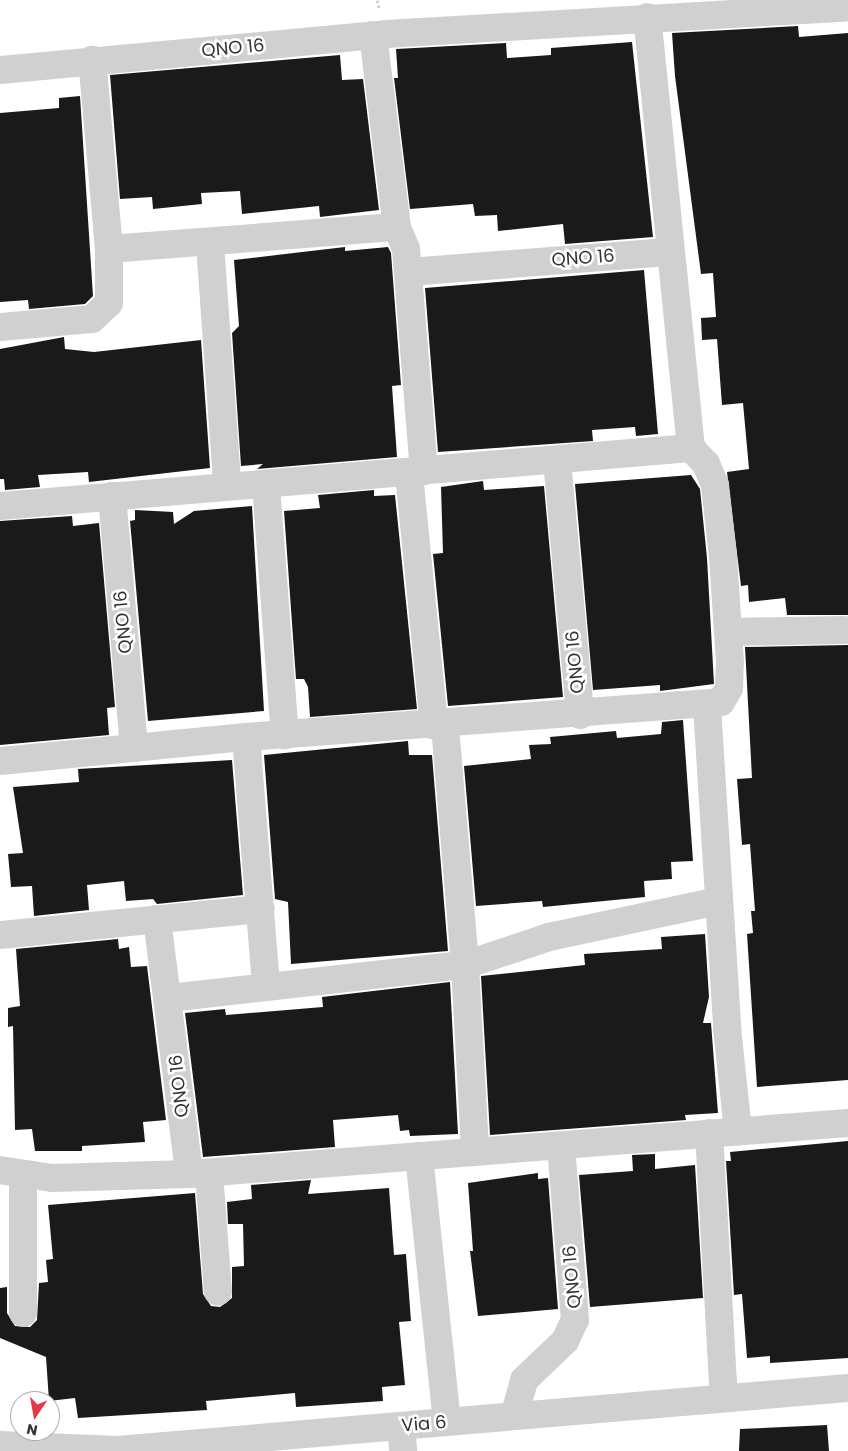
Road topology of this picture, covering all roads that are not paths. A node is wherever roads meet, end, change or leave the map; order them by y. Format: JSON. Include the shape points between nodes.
{"nodes":[{"id":1,"x":839,"y":4,"type":"edge"},
{"id":2,"x":647,"y":17,"type":"junction"},
{"id":3,"x":373,"y":35,"type":"junction"},
{"id":4,"x":92,"y":60,"type":"junction"},
{"id":5,"x":0,"y":70,"type":"edge"},
{"id":6,"x":397,"y":227,"type":"junction"},
{"id":7,"x":210,"y":244,"type":"junction"},
{"id":8,"x":109,"y":250,"type":"junction"},
{"id":9,"x":668,"y":252,"type":"junction"},
{"id":10,"x":408,"y":272,"type":"junction"},
{"id":11,"x":0,"y":327,"type":"edge"},
{"id":12,"x":691,"y":448,"type":"junction"},
{"id":13,"x":557,"y":460,"type":"junction"},
{"id":14,"x":417,"y":472,"type":"junction"},
{"id":15,"x":227,"y":484,"type":"junction"},
{"id":16,"x":266,"y":485,"type":"junction"},
{"id":17,"x":112,"y":496,"type":"junction"},
{"id":18,"x":0,"y":506,"type":"edge"},
{"id":19,"x":844,"y":630,"type":"dead end"},
{"id":20,"x":728,"y":632,"type":"junction"},
{"id":21,"x":707,"y":706,"type":"junction"},
{"id":22,"x":580,"y":715,"type":"junction"},
{"id":23,"x":439,"y":726,"type":"junction"},
{"id":24,"x":286,"y":735,"type":"junction"},
{"id":25,"x":246,"y":737,"type":"junction"},
{"id":26,"x":134,"y":748,"type":"junction"},
{"id":27,"x":0,"y":761,"type":"edge"},
{"id":28,"x":718,"y":901,"type":"junction"},
{"id":29,"x":261,"y":909,"type":"junction"},
{"id":30,"x":157,"y":918,"type":"junction"},
{"id":31,"x":0,"y":934,"type":"edge"},
{"id":32,"x":466,"y":965,"type":"junction"},
{"id":33,"x":266,"y":986,"type":"junction"},
{"id":34,"x":169,"y":998,"type":"junction"},
{"id":35,"x":848,"y":1123,"type":"edge"},
{"id":36,"x":738,"y":1131,"type":"junction"},
{"id":37,"x":709,"y":1133,"type":"junction"},
{"id":38,"x":561,"y":1146,"type":"junction"},
{"id":39,"x":475,"y":1151,"type":"junction"},
{"id":40,"x":419,"y":1156,"type":"junction"},
{"id":41,"x":199,"y":1173,"type":"junction"},
{"id":42,"x":12,"y":1174,"type":"edge"},
{"id":43,"x":218,"y":1292,"type":"dead end"},
{"id":44,"x":23,"y":1313,"type":"dead end"},
{"id":45,"x":848,"y":1388,"type":"edge"},
{"id":46,"x":724,"y":1398,"type":"junction"},
{"id":47,"x":514,"y":1416,"type":"junction"},
{"id":48,"x":447,"y":1422,"type":"junction"},
{"id":49,"x":402,"y":1438,"type":"edge"},
{"id":50,"x":0,"y":1445,"type":"edge"}],
"edges":[{"from":1,"to":2,"type":"street","name":"QNO 16"},
{"from":2,"to":3,"type":"street","name":"QNO 16"},
{"from":2,"to":9,"type":"street"},
{"from":3,"to":4,"type":"street","name":"QNO 16"},
{"from":3,"to":6,"type":"street"},
{"from":4,"to":5,"type":"street","name":"QNO 16"},
{"from":4,"to":8,"type":"street"},
{"from":6,"to":7,"type":"street"},
{"from":6,"to":10,"type":"street"},
{"from":7,"to":8,"type":"street"},
{"from":7,"to":15,"type":"street"},
{"from":8,"to":11,"type":"street","via":[[109,303],[92,319]]},
{"from":9,"to":10,"type":"street","name":"QNO 16"},
{"from":9,"to":12,"type":"street"},
{"from":10,"to":14,"type":"street"},
{"from":12,"to":13,"type":"street"},
{"from":12,"to":20,"type":"street","via":[[706,464],[715,485]]},
{"from":13,"to":14,"type":"street"},
{"from":13,"to":22,"type":"street","name":"QNO 16"},
{"from":14,"to":16,"type":"street"},
{"from":14,"to":23,"type":"street"},
{"from":15,"to":16,"type":"street"},
{"from":15,"to":17,"type":"street"},
{"from":16,"to":24,"type":"street"},
{"from":17,"to":18,"type":"street"},
{"from":17,"to":26,"type":"street","name":"QNO 16"},
{"from":19,"to":20,"type":"street"},
{"from":20,"to":21,"type":"street","via":[[729,688],[721,702]]},
{"from":21,"to":22,"type":"street","name":"QNO 16"},
{"from":21,"to":28,"type":"street"},
{"from":22,"to":23,"type":"street","name":"QNO 16"},
{"from":23,"to":24,"type":"street","name":"QNO 16"},
{"from":23,"to":32,"type":"street"},
{"from":24,"to":25,"type":"street","name":"QNO 16"},
{"from":25,"to":26,"type":"street","name":"QNO 16"},
{"from":25,"to":29,"type":"street"},
{"from":26,"to":27,"type":"street","name":"QNO 16"},
{"from":28,"to":32,"type":"street","via":[[549,937]]},
{"from":28,"to":36,"type":"street"},
{"from":29,"to":30,"type":"street"},
{"from":29,"to":33,"type":"street"},
{"from":30,"to":31,"type":"street"},
{"from":30,"to":34,"type":"street","name":"QNO 16"},
{"from":32,"to":33,"type":"street"},
{"from":32,"to":39,"type":"street"},
{"from":33,"to":34,"type":"street"},
{"from":34,"to":41,"type":"street","name":"QNO 16"},
{"from":35,"to":36,"type":"street"},
{"from":36,"to":37,"type":"street"},
{"from":37,"to":38,"type":"street"},
{"from":37,"to":46,"type":"street"},
{"from":38,"to":39,"type":"street"},
{"from":38,"to":47,"type":"street","name":"QNO 16","via":[[575,1320],[565,1341],[524,1380]]},
{"from":39,"to":40,"type":"street"},
{"from":40,"to":41,"type":"street"},
{"from":40,"to":48,"type":"street"},
{"from":41,"to":42,"type":"street"},
{"from":41,"to":43,"type":"street","name":"QNO 16"},
{"from":42,"to":44,"type":"street"},
{"from":45,"to":46,"type":"street","name":"Via 6"},
{"from":46,"to":47,"type":"street","name":"Via 6"},
{"from":47,"to":48,"type":"street","name":"Via 6"},
{"from":48,"to":49,"type":"street","name":"Via 6"},
{"from":49,"to":50,"type":"street","name":"Via 6","via":[[117,1450]]}]}
